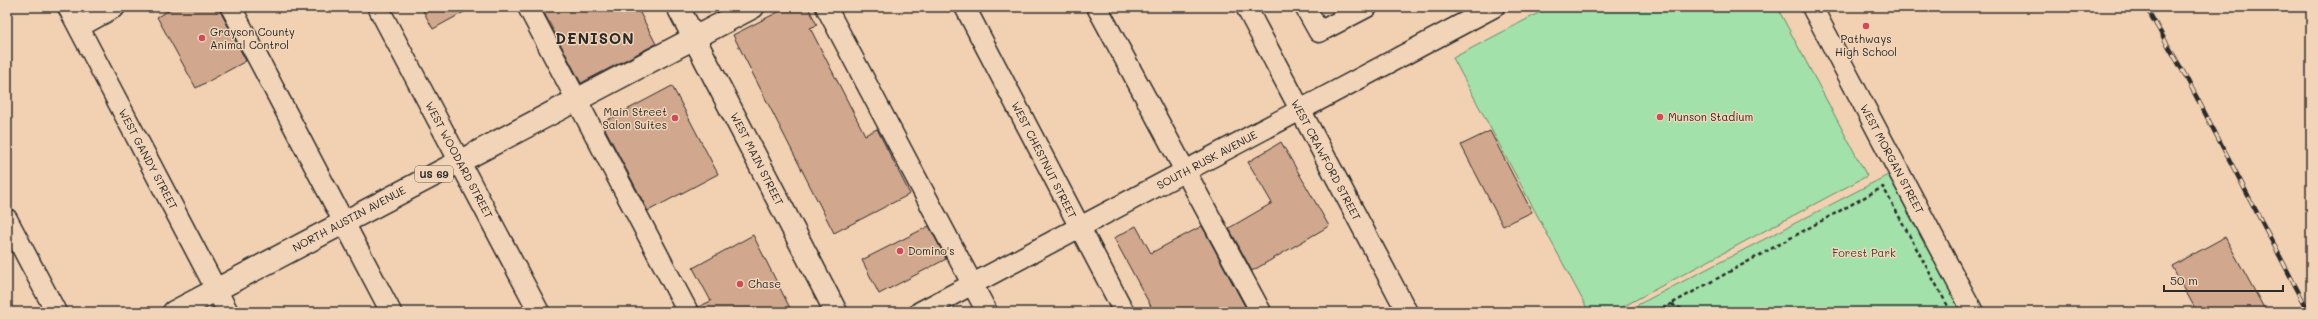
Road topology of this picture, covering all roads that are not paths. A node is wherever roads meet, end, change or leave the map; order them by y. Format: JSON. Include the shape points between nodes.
{"nodes":[{"id":1,"x":68,"y":7,"type":"edge"},
{"id":2,"x":115,"y":7,"type":"edge"},
{"id":3,"x":231,"y":7,"type":"edge"},
{"id":4,"x":378,"y":7,"type":"edge"},
{"id":5,"x":528,"y":7,"type":"edge"},
{"id":6,"x":678,"y":7,"type":"edge"},
{"id":7,"x":753,"y":7,"type":"edge"},
{"id":8,"x":826,"y":7,"type":"edge"},
{"id":9,"x":964,"y":7,"type":"edge"},
{"id":10,"x":1097,"y":7,"type":"edge"},
{"id":11,"x":1305,"y":7,"type":"edge"},
{"id":12,"x":1367,"y":7,"type":"edge"},
{"id":13,"x":1494,"y":7,"type":"edge"},
{"id":14,"x":1812,"y":7,"type":"edge"},
{"id":15,"x":1250,"y":8,"type":"edge"},
{"id":16,"x":79,"y":27,"type":"junction"},
{"id":17,"x":694,"y":38,"type":"junction"},
{"id":18,"x":577,"y":99,"type":"junction"},
{"id":19,"x":1300,"y":111,"type":"junction"},
{"id":20,"x":460,"y":161,"type":"junction"},
{"id":21,"x":1185,"y":171,"type":"junction"},
{"id":22,"x":7,"y":219,"type":"edge"},
{"id":23,"x":344,"y":222,"type":"junction"},
{"id":24,"x":1079,"y":227,"type":"junction"},
{"id":25,"x":972,"y":284,"type":"junction"},
{"id":26,"x":217,"y":290,"type":"junction"},
{"id":27,"x":56,"y":312,"type":"edge"},
{"id":28,"x":174,"y":312,"type":"edge"},
{"id":29,"x":228,"y":312,"type":"edge"},
{"id":30,"x":391,"y":312,"type":"edge"},
{"id":31,"x":540,"y":312,"type":"edge"},
{"id":32,"x":688,"y":312,"type":"edge"},
{"id":33,"x":836,"y":312,"type":"edge"},
{"id":34,"x":920,"y":312,"type":"edge"},
{"id":35,"x":987,"y":312,"type":"edge"},
{"id":36,"x":1124,"y":312,"type":"edge"},
{"id":37,"x":1261,"y":312,"type":"edge"},
{"id":38,"x":1407,"y":312,"type":"edge"},
{"id":39,"x":1973,"y":312,"type":"edge"}],
"edges":[{"from":1,"to":16,"type":"street","name":"WEST GANDY STREET"},
{"from":2,"to":16,"type":"street"},
{"from":3,"to":23,"type":"street"},
{"from":4,"to":20,"type":"street","name":"WEST WOODARD STREET"},
{"from":5,"to":18,"type":"street"},
{"from":6,"to":17,"type":"main road","name":"WEST MAIN STREET"},
{"from":7,"to":17,"type":"main road","number":"US 69"},
{"from":8,"to":25,"type":"street"},
{"from":9,"to":24,"type":"street","name":"WEST CHESTNUT STREET"},
{"from":10,"to":21,"type":"street"},
{"from":11,"to":12,"type":"street","via":[[1319,32]]},
{"from":13,"to":19,"type":"street","name":"SOUTH RUSK AVENUE"},
{"from":14,"to":39,"type":"street","name":"WEST MORGAN STREET"},
{"from":15,"to":19,"type":"street","name":"WEST CRAWFORD STREET"},
{"from":16,"to":26,"type":"street","name":"WEST GANDY STREET"},
{"from":17,"to":18,"type":"main road","name":"NORTH AUSTIN AVENUE","number":"US 69"},
{"from":17,"to":33,"type":"main road","name":"WEST MAIN STREET"},
{"from":18,"to":20,"type":"main road","name":"NORTH AUSTIN AVENUE","number":"US 69"},
{"from":18,"to":32,"type":"street"},
{"from":19,"to":21,"type":"street","name":"SOUTH RUSK AVENUE"},
{"from":19,"to":38,"type":"street","name":"WEST CRAWFORD STREET"},
{"from":20,"to":23,"type":"main road","name":"NORTH AUSTIN AVENUE","number":"US 69"},
{"from":20,"to":31,"type":"street","name":"WEST WOODARD STREET"},
{"from":21,"to":24,"type":"street","name":"SOUTH RUSK AVENUE"},
{"from":21,"to":37,"type":"street"},
{"from":22,"to":27,"type":"street"},
{"from":23,"to":26,"type":"main road","name":"NORTH AUSTIN AVENUE","number":"US 69"},
{"from":23,"to":30,"type":"street"},
{"from":24,"to":25,"type":"street","name":"SOUTH RUSK AVENUE"},
{"from":24,"to":36,"type":"street","name":"WEST CHESTNUT STREET"},
{"from":25,"to":34,"type":"street","name":"SOUTH RUSK AVENUE"},
{"from":25,"to":35,"type":"street"},
{"from":26,"to":28,"type":"main road","name":"NORTH AUSTIN AVENUE","number":"US 69"},
{"from":26,"to":29,"type":"street","name":"WEST GANDY STREET"}]}
